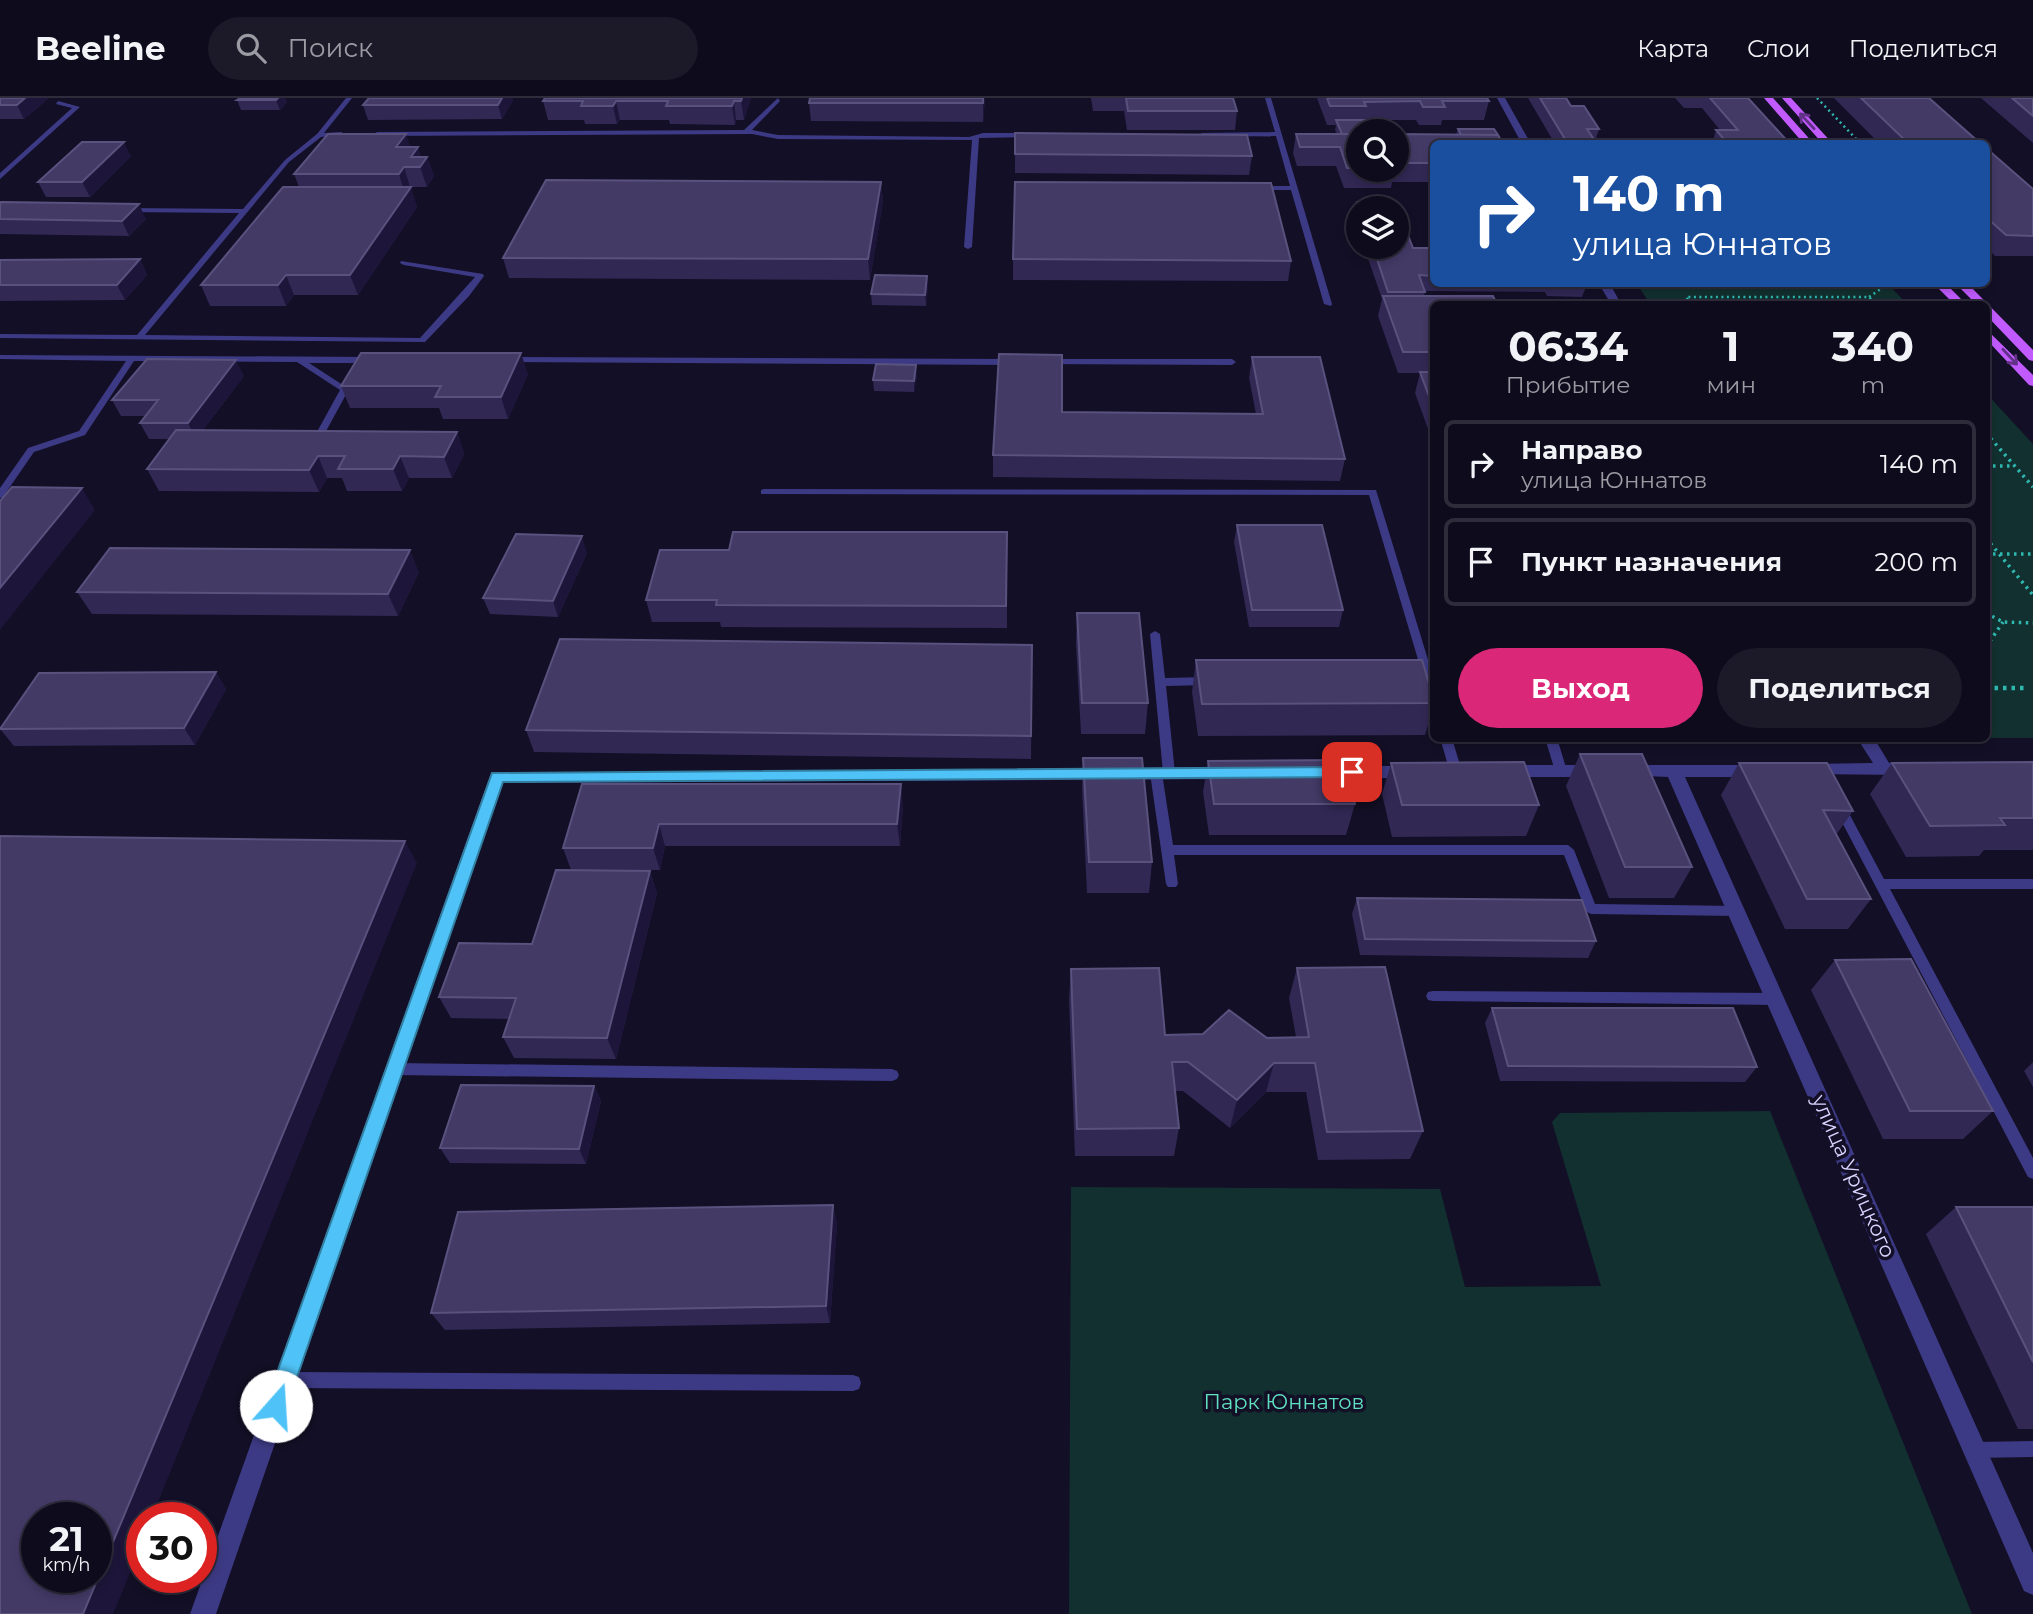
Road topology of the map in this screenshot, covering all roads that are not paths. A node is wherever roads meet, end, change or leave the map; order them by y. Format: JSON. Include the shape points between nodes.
{"nodes":[{"id":1,"x":349,"y":98,"type":"edge"},
{"id":2,"x":1268,"y":98,"type":"edge"},
{"id":3,"x":1502,"y":98,"type":"edge"},
{"id":4,"x":1769,"y":98,"type":"edge"},
{"id":5,"x":1786,"y":98,"type":"edge"},
{"id":6,"x":778,"y":100,"type":"dead end"},
{"id":7,"x":58,"y":103,"type":"dead end"},
{"id":8,"x":746,"y":132,"type":"junction"},
{"id":9,"x":344,"y":134,"type":"edge"},
{"id":10,"x":371,"y":134,"type":"edge"},
{"id":11,"x":1279,"y":134,"type":"junction"},
{"id":12,"x":319,"y":135,"type":"junction"},
{"id":13,"x":1037,"y":135,"type":"edge"},
{"id":14,"x":1198,"y":135,"type":"edge"},
{"id":15,"x":976,"y":137,"type":"junction"},
{"id":16,"x":1525,"y":140,"type":"edge"},
{"id":17,"x":1806,"y":140,"type":"edge"},
{"id":18,"x":1825,"y":140,"type":"edge"},
{"id":19,"x":0,"y":177,"type":"edge"},
{"id":20,"x":1241,"y":188,"type":"edge"},
{"id":21,"x":1295,"y":188,"type":"junction"},
{"id":22,"x":122,"y":210,"type":"edge"},
{"id":23,"x":244,"y":211,"type":"junction"},
{"id":24,"x":968,"y":247,"type":"dead end"},
{"id":25,"x":404,"y":263,"type":"dead end"},
{"id":26,"x":1943,"y":287,"type":"edge"},
{"id":27,"x":1965,"y":287,"type":"edge"},
{"id":28,"x":1957,"y":301,"type":"edge"},
{"id":29,"x":1980,"y":301,"type":"edge"},
{"id":30,"x":1328,"y":304,"type":"dead end"},
{"id":31,"x":1990,"y":312,"type":"edge"},
{"id":32,"x":0,"y":336,"type":"edge"},
{"id":33,"x":1990,"y":336,"type":"edge"},
{"id":34,"x":139,"y":337,"type":"junction"},
{"id":35,"x":314,"y":339,"type":"junction"},
{"id":36,"x":0,"y":357,"type":"edge"},
{"id":37,"x":2033,"y":357,"type":"edge"},
{"id":38,"x":132,"y":358,"type":"junction"},
{"id":39,"x":299,"y":360,"type":"junction"},
{"id":40,"x":382,"y":360,"type":"edge"},
{"id":41,"x":494,"y":360,"type":"edge"},
{"id":42,"x":1023,"y":362,"type":"edge"},
{"id":43,"x":1037,"y":362,"type":"edge"},
{"id":44,"x":1232,"y":362,"type":"dead end"},
{"id":45,"x":2033,"y":382,"type":"edge"},
{"id":46,"x":293,"y":433,"type":"edge"},
{"id":47,"x":321,"y":433,"type":"junction"},
{"id":48,"x":334,"y":433,"type":"edge"},
{"id":49,"x":764,"y":492,"type":"dead end"},
{"id":50,"x":0,"y":495,"type":"edge"},
{"id":51,"x":1155,"y":634,"type":"dead end"},
{"id":52,"x":1416,"y":678,"type":"edge"},
{"id":53,"x":1429,"y":678,"type":"junction"},
{"id":54,"x":1214,"y":681,"type":"edge"},
{"id":55,"x":1161,"y":682,"type":"junction"},
{"id":56,"x":1430,"y":682,"type":"edge"},
{"id":57,"x":1447,"y":742,"type":"edge"},
{"id":58,"x":1552,"y":742,"type":"edge"},
{"id":59,"x":1868,"y":742,"type":"edge"},
{"id":60,"x":1925,"y":769,"type":"edge"},
{"id":61,"x":1885,"y":770,"type":"junction"},
{"id":62,"x":1561,"y":771,"type":"junction"},
{"id":63,"x":1674,"y":771,"type":"junction"},
{"id":64,"x":1251,"y":772,"type":"edge"},
{"id":65,"x":1306,"y":772,"type":"edge"},
{"id":66,"x":1456,"y":772,"type":"junction"},
{"id":67,"x":1163,"y":773,"type":"junction"},
{"id":68,"x":1826,"y":782,"type":"junction"},
{"id":69,"x":1168,"y":850,"type":"junction"},
{"id":70,"x":1172,"y":884,"type":"dead end"},
{"id":71,"x":1882,"y":884,"type":"junction"},
{"id":72,"x":2033,"y":884,"type":"edge"},
{"id":73,"x":1738,"y":911,"type":"junction"},
{"id":74,"x":1433,"y":996,"type":"dead end"},
{"id":75,"x":1777,"y":999,"type":"junction"},
{"id":76,"x":394,"y":1069,"type":"junction"},
{"id":77,"x":892,"y":1075,"type":"dead end"},
{"id":78,"x":2033,"y":1172,"type":"edge"},
{"id":79,"x":285,"y":1380,"type":"junction"},
{"id":80,"x":852,"y":1383,"type":"dead end"},
{"id":81,"x":2033,"y":1449,"type":"edge"},
{"id":82,"x":1974,"y":1450,"type":"junction"},
{"id":83,"x":2033,"y":1582,"type":"edge"},
{"id":84,"x":203,"y":1614,"type":"edge"}],
"edges":[{"from":1,"to":12,"type":"lane"},
{"from":2,"to":11,"type":"lane"},
{"from":3,"to":16,"type":"street"},
{"from":4,"to":17,"type":"main road"},
{"from":18,"to":5,"type":"main road","one_way":true},
{"from":6,"to":8,"type":"lane"},
{"from":7,"to":19,"type":"lane","via":[[77,107]]},
{"from":8,"to":10,"type":"lane"},
{"from":8,"to":15,"type":"lane","via":[[778,137]]},
{"from":9,"to":12,"type":"lane"},
{"from":11,"to":14,"type":"lane"},
{"from":11,"to":21,"type":"lane"},
{"from":12,"to":23,"type":"lane","via":[[287,162]]},
{"from":13,"to":15,"type":"lane"},
{"from":15,"to":24,"type":"lane"},
{"from":20,"to":21,"type":"lane"},
{"from":21,"to":30,"type":"lane"},
{"from":22,"to":23,"type":"lane"},
{"from":23,"to":34,"type":"lane"},
{"from":25,"to":35,"type":"lane","via":[[480,276],[422,340]]},
{"from":26,"to":28,"type":"main road"},
{"from":27,"to":29,"type":"main road"},
{"from":31,"to":37,"type":"main road"},
{"from":32,"to":34,"type":"lane"},
{"from":33,"to":45,"type":"main road","one_way":true},
{"from":34,"to":35,"type":"lane"},
{"from":35,"to":39,"type":"lane"},
{"from":36,"to":38,"type":"lane"},
{"from":38,"to":39,"type":"lane"},
{"from":38,"to":50,"type":"lane","via":[[82,433],[31,450]]},
{"from":39,"to":40,"type":"lane"},
{"from":39,"to":47,"type":"lane","via":[[345,389]]},
{"from":41,"to":42,"type":"lane"},
{"from":43,"to":44,"type":"lane"},
{"from":46,"to":47,"type":"lane"},
{"from":47,"to":48,"type":"lane"},
{"from":49,"to":53,"type":"lane","via":[[1373,492]]},
{"from":51,"to":55,"type":"lane"},
{"from":52,"to":53,"type":"lane"},
{"from":53,"to":56,"type":"lane"},
{"from":54,"to":55,"type":"lane"},
{"from":55,"to":67,"type":"lane"},
{"from":57,"to":66,"type":"lane"},
{"from":58,"to":62,"type":"lane"},
{"from":59,"to":61,"type":"street"},
{"from":60,"to":61,"type":"street"},
{"from":61,"to":68,"type":"street"},
{"from":62,"to":63,"type":"street"},
{"from":62,"to":66,"type":"street"},
{"from":63,"to":68,"type":"street","via":[[1787,770]]},
{"from":63,"to":73,"type":"street","name":"улица Урицкого"},
{"from":64,"to":67,"type":"street"},
{"from":65,"to":66,"type":"street"},
{"from":67,"to":69,"type":"lane"},
{"from":67,"to":76,"type":"street","via":[[497,776]]},
{"from":68,"to":71,"type":"lane"},
{"from":69,"to":70,"type":"lane"},
{"from":69,"to":73,"type":"lane","via":[[1568,850],[1585,908]]},
{"from":71,"to":72,"type":"lane"},
{"from":71,"to":78,"type":"lane","via":[[1968,1059]]},
{"from":73,"to":75,"type":"street","name":"улица Урицкого"},
{"from":74,"to":75,"type":"lane"},
{"from":75,"to":82,"type":"street","name":"улица Урицкого"},
{"from":76,"to":77,"type":"lane"},
{"from":76,"to":79,"type":"street"},
{"from":79,"to":80,"type":"lane"},
{"from":79,"to":84,"type":"street"},
{"from":81,"to":82,"type":"lane"},
{"from":82,"to":83,"type":"street","name":"улица Урицкого"}]}
